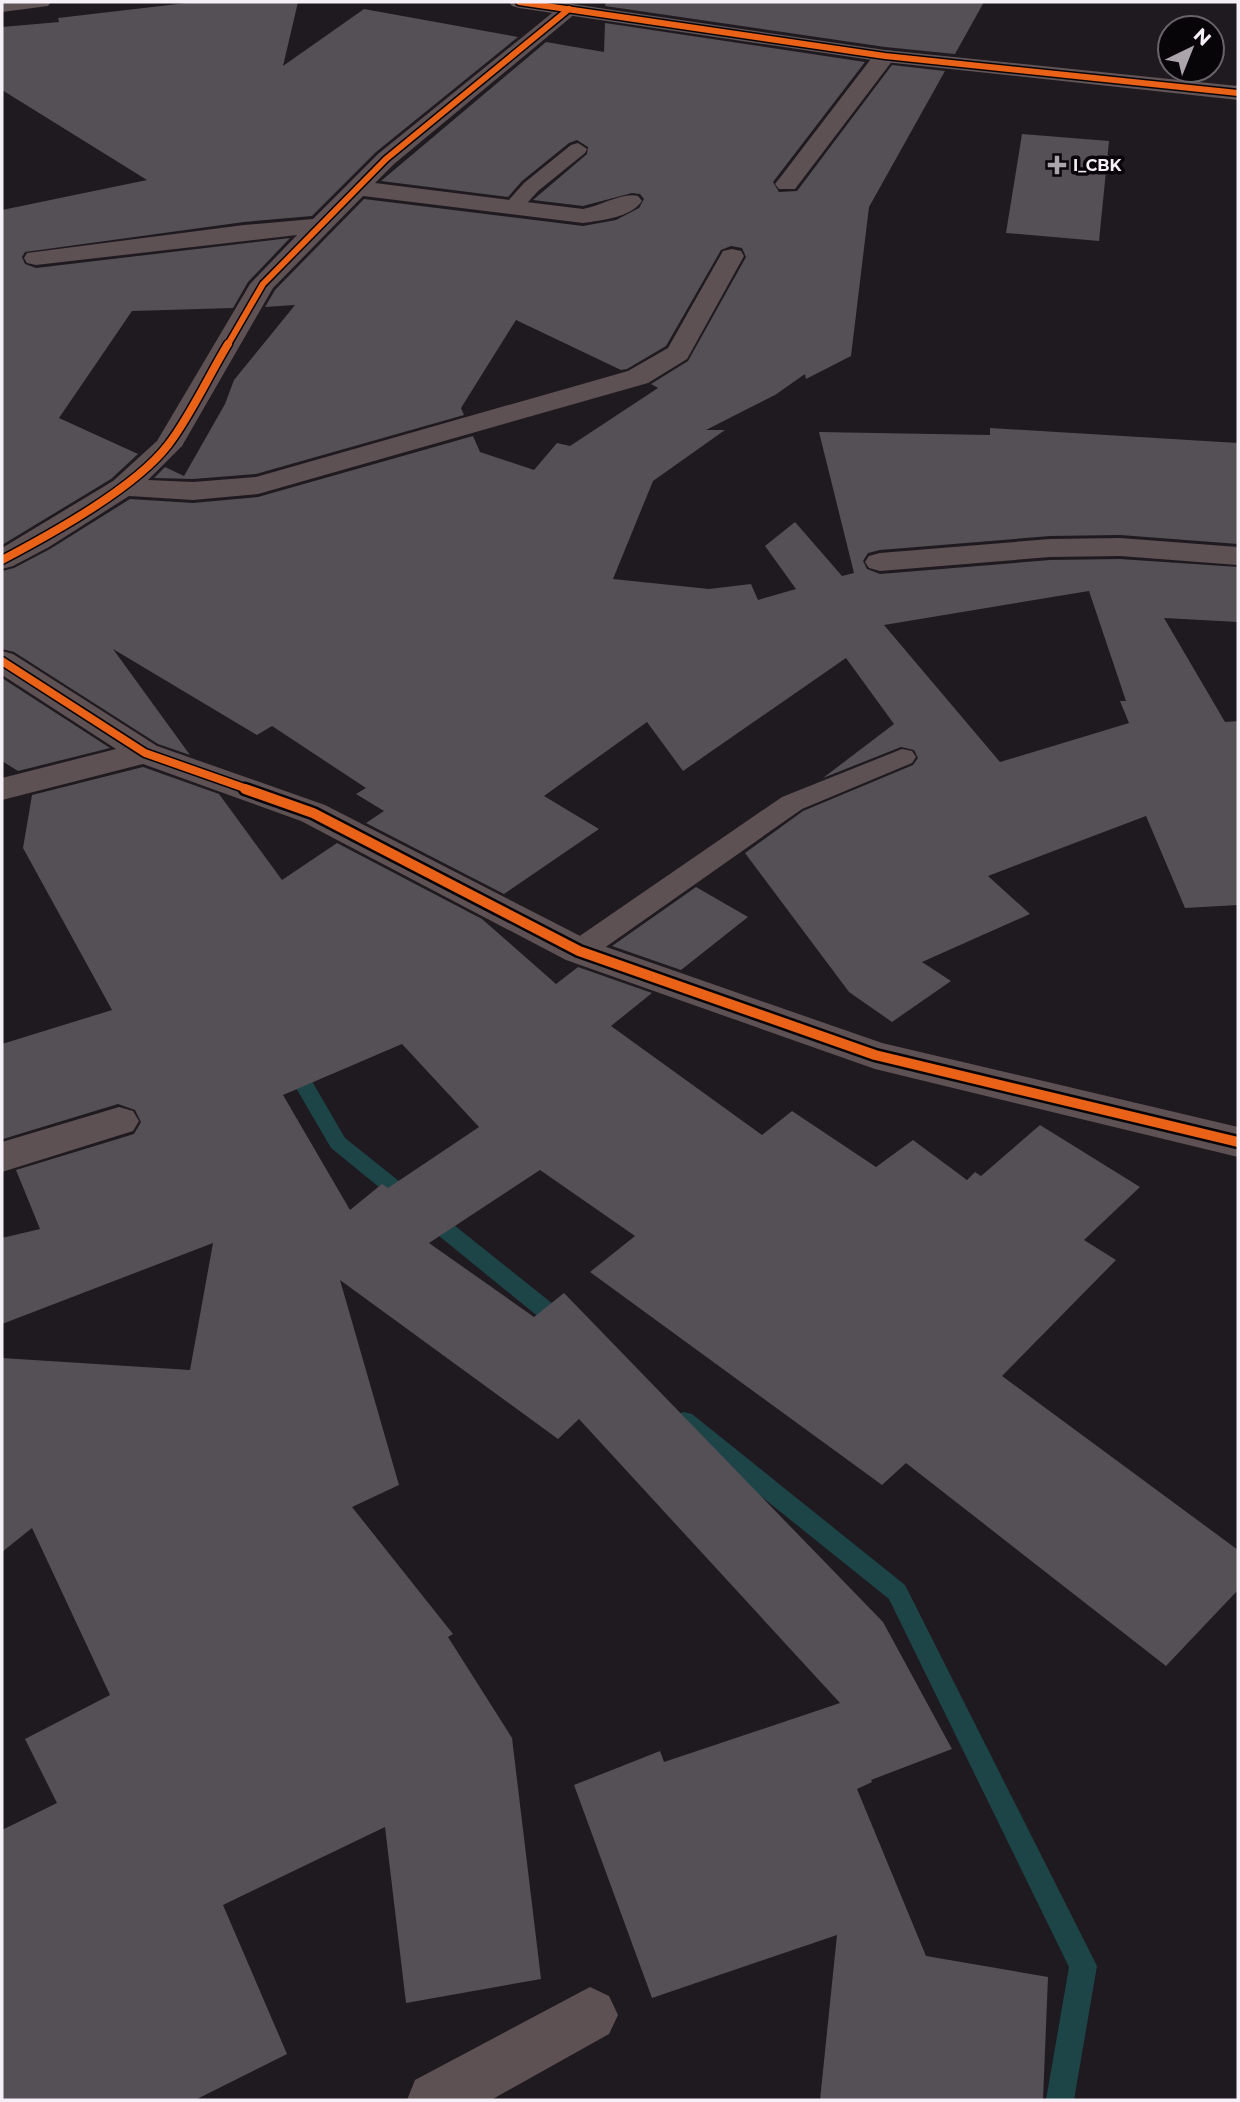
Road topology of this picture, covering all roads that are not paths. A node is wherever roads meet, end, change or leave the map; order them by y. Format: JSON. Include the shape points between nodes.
{"nodes":[{"id":1,"x":41,"y":2,"type":"edge"},
{"id":2,"x":519,"y":2,"type":"edge"},
{"id":3,"x":2,"y":6,"type":"edge"},
{"id":4,"x":581,"y":8,"type":"edge"},
{"id":5,"x":885,"y":56,"type":"junction"},
{"id":6,"x":1238,"y":93,"type":"edge"},
{"id":7,"x":578,"y":149,"type":"dead end"},
{"id":8,"x":787,"y":184,"type":"dead end"},
{"id":9,"x":358,"y":188,"type":"junction"},
{"id":10,"x":630,"y":201,"type":"dead end"},
{"id":11,"x":511,"y":209,"type":"junction"},
{"id":12,"x":317,"y":226,"type":"junction"},
{"id":13,"x":732,"y":256,"type":"dead end"},
{"id":14,"x":36,"y":258,"type":"dead end"},
{"id":15,"x":123,"y":487,"type":"junction"},
{"id":16,"x":1238,"y":556,"type":"edge"},
{"id":17,"x":2,"y":559,"type":"edge"},
{"id":18,"x":880,"y":562,"type":"dead end"},
{"id":19,"x":2,"y":661,"type":"edge"},
{"id":20,"x":145,"y":753,"type":"junction"},
{"id":21,"x":902,"y":757,"type":"dead end"},
{"id":22,"x":2,"y":789,"type":"edge"},
{"id":23,"x":579,"y":951,"type":"junction"},
{"id":24,"x":119,"y":1121,"type":"dead end"},
{"id":25,"x":1238,"y":1142,"type":"edge"},
{"id":26,"x":2,"y":1157,"type":"edge"},
{"id":27,"x":590,"y":2015,"type":"dead end"},
{"id":28,"x":435,"y":2100,"type":"edge"}],
"edges":[{"from":1,"to":3,"type":"street"},
{"from":2,"to":4,"type":"street"},
{"from":4,"to":5,"type":"street"},
{"from":4,"to":9,"type":"street","via":[[386,159]]},
{"from":5,"to":6,"type":"street"},
{"from":5,"to":8,"type":"street"},
{"from":7,"to":11,"type":"lane"},
{"from":9,"to":11,"type":"street"},
{"from":9,"to":12,"type":"street"},
{"from":10,"to":11,"type":"street","via":[[608,212],[583,216]]},
{"from":12,"to":14,"type":"street"},
{"from":12,"to":15,"type":"street","via":[[263,284],[168,446]]},
{"from":13,"to":15,"type":"street","via":[[678,353],[638,377],[258,485],[193,491]]},
{"from":15,"to":17,"type":"street"},
{"from":16,"to":18,"type":"street","via":[[1120,547],[1050,548]]},
{"from":19,"to":20,"type":"street"},
{"from":20,"to":22,"type":"street"},
{"from":20,"to":23,"type":"street","via":[[313,813]]},
{"from":21,"to":23,"type":"lane","via":[[792,803]]},
{"from":23,"to":25,"type":"street","via":[[875,1055]]},
{"from":24,"to":26,"type":"street"},
{"from":27,"to":28,"type":"street"}]}
